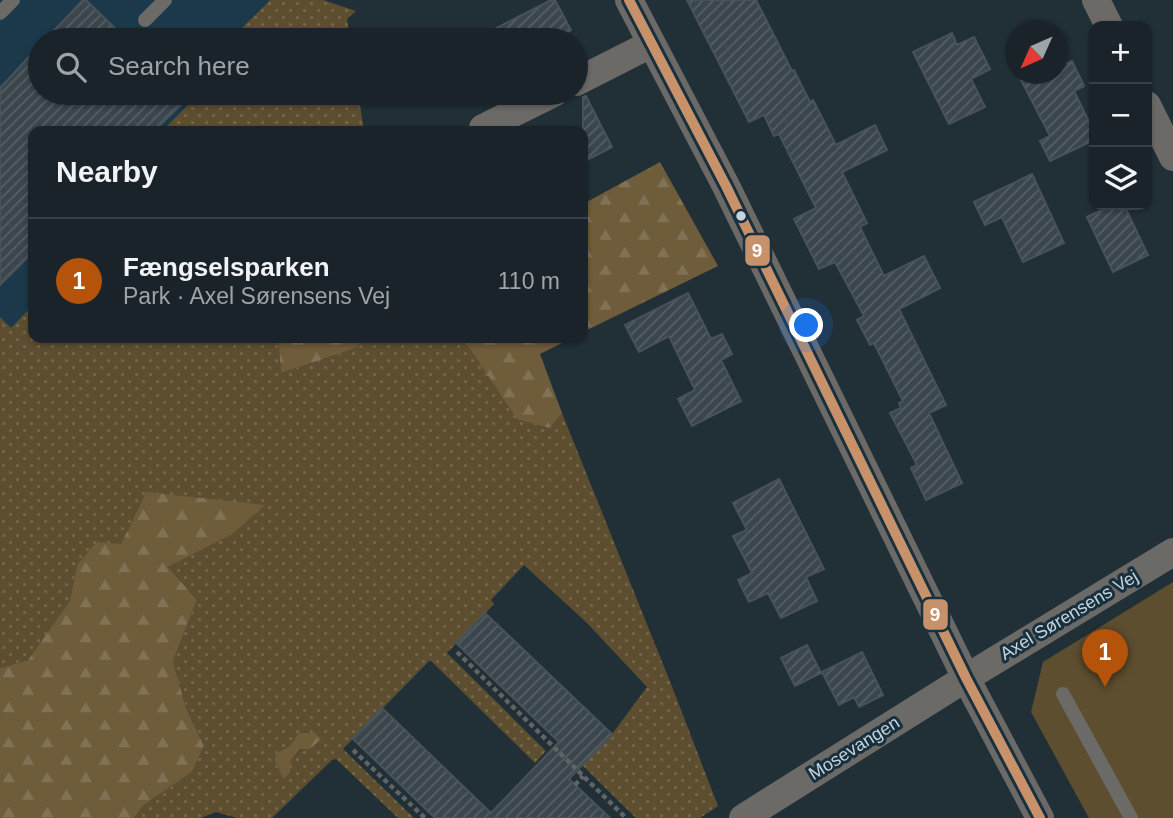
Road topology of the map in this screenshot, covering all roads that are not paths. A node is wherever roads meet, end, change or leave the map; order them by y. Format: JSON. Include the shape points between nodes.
{"nodes":[{"id":1,"x":13,"y":0,"type":"edge"},
{"id":2,"x":165,"y":0,"type":"edge"},
{"id":3,"x":629,"y":0,"type":"edge"},
{"id":4,"x":1096,"y":0,"type":"edge"},
{"id":5,"x":0,"y":13,"type":"edge"},
{"id":6,"x":145,"y":20,"type":"dead end"},
{"id":7,"x":1106,"y":21,"type":"edge"},
{"id":8,"x":651,"y":44,"type":"junction"},
{"id":9,"x":588,"y":76,"type":"edge"},
{"id":10,"x":530,"y":105,"type":"edge"},
{"id":11,"x":1152,"y":115,"type":"edge"},
{"id":12,"x":487,"y":126,"type":"edge"},
{"id":13,"x":1173,"y":157,"type":"edge"},
{"id":14,"x":1173,"y":552,"type":"edge"},
{"id":15,"x":965,"y":678,"type":"junction"},
{"id":16,"x":1063,"y":694,"type":"dead end"},
{"id":17,"x":743,"y":818,"type":"edge"},
{"id":18,"x":1040,"y":818,"type":"edge"},
{"id":19,"x":1131,"y":818,"type":"edge"}],
"edges":[{"from":1,"to":5,"type":"lane"},
{"from":2,"to":6,"type":"lane"},
{"from":3,"to":8,"type":"street"},
{"from":4,"to":7,"type":"street"},
{"from":8,"to":9,"type":"street"},
{"from":8,"to":15,"type":"street","via":[[726,186]]},
{"from":10,"to":12,"type":"street"},
{"from":11,"to":13,"type":"street"},
{"from":14,"to":15,"type":"street","name":"Axel Sørensens Vej"},
{"from":15,"to":17,"type":"street","name":"Mosevangen"},
{"from":15,"to":18,"type":"street"},
{"from":16,"to":19,"type":"lane"}]}
